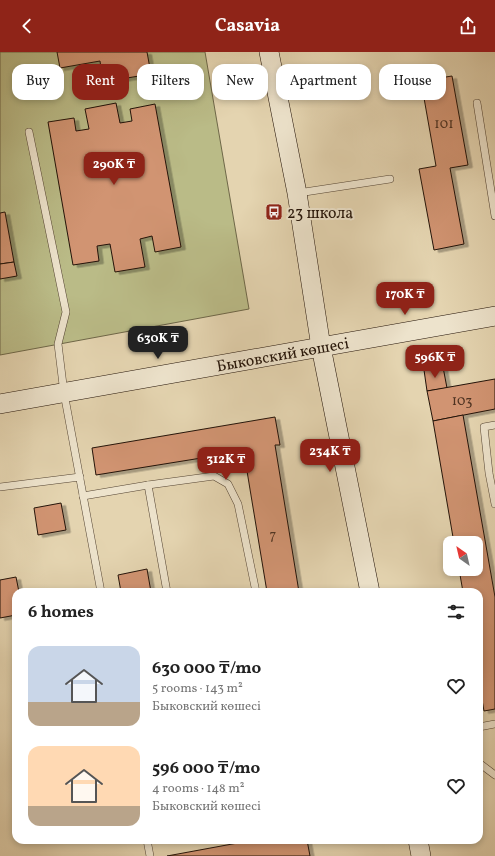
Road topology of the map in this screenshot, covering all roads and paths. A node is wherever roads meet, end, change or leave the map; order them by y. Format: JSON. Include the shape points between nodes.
{"nodes":[{"id":1,"x":269,"y":52,"type":"edge"},
{"id":2,"x":477,"y":103,"type":"dead end"},
{"id":3,"x":29,"y":132,"type":"dead end"},
{"id":4,"x":390,"y":179,"type":"dead end"},
{"id":5,"x":298,"y":193,"type":"junction"},
{"id":6,"x":495,"y":216,"type":"edge"},
{"id":7,"x":495,"y":316,"type":"edge"},
{"id":8,"x":320,"y":347,"type":"junction"},
{"id":9,"x":64,"y":393,"type":"junction"},
{"id":10,"x":0,"y":404,"type":"edge"},
{"id":11,"x":495,"y":425,"type":"edge"},
{"id":12,"x":492,"y":473,"type":"edge"},
{"id":13,"x":80,"y":477,"type":"junction"},
{"id":14,"x":148,"y":485,"type":"junction"},
{"id":15,"x":0,"y":487,"type":"edge"},
{"id":16,"x":83,"y":496,"type":"junction"},
{"id":17,"x":495,"y":504,"type":"edge"},
{"id":18,"x":100,"y":588,"type":"edge"},
{"id":19,"x":166,"y":588,"type":"edge"},
{"id":20,"x":255,"y":588,"type":"edge"},
{"id":21,"x":369,"y":588,"type":"edge"},
{"id":22,"x":495,"y":724,"type":"edge"},
{"id":23,"x":483,"y":726,"type":"edge"},
{"id":24,"x":483,"y":766,"type":"edge"},
{"id":25,"x":495,"y":775,"type":"edge"},
{"id":26,"x":148,"y":844,"type":"edge"},
{"id":27,"x":419,"y":844,"type":"edge"},
{"id":28,"x":150,"y":856,"type":"edge"},
{"id":29,"x":421,"y":856,"type":"edge"}],
"edges":[{"from":1,"to":5,"type":"main road"},
{"from":2,"to":6,"type":"lane"},
{"from":3,"to":9,"type":"lane","via":[[66,312],[58,344]]},
{"from":4,"to":5,"type":"lane"},
{"from":5,"to":8,"type":"main road"},
{"from":7,"to":8,"type":"main road","name":"Быковский көшесі"},
{"from":8,"to":9,"type":"main road","name":"Быковский көшесі"},
{"from":8,"to":21,"type":"main road"},
{"from":9,"to":10,"type":"main road","name":"Быковский көшесі"},
{"from":9,"to":13,"type":"lane"},
{"from":11,"to":12,"type":"lane","via":[[484,427]]},
{"from":12,"to":17,"type":"lane"},
{"from":13,"to":15,"type":"lane"},
{"from":13,"to":16,"type":"lane"},
{"from":14,"to":16,"type":"lane"},
{"from":14,"to":19,"type":"lane"},
{"from":14,"to":20,"type":"lane","via":[[214,476],[228,484],[238,504]]},
{"from":16,"to":18,"type":"lane"},
{"from":22,"to":23,"type":"lane"},
{"from":24,"to":25,"type":"lane"},
{"from":26,"to":28,"type":"lane"},
{"from":27,"to":29,"type":"main road"}]}
